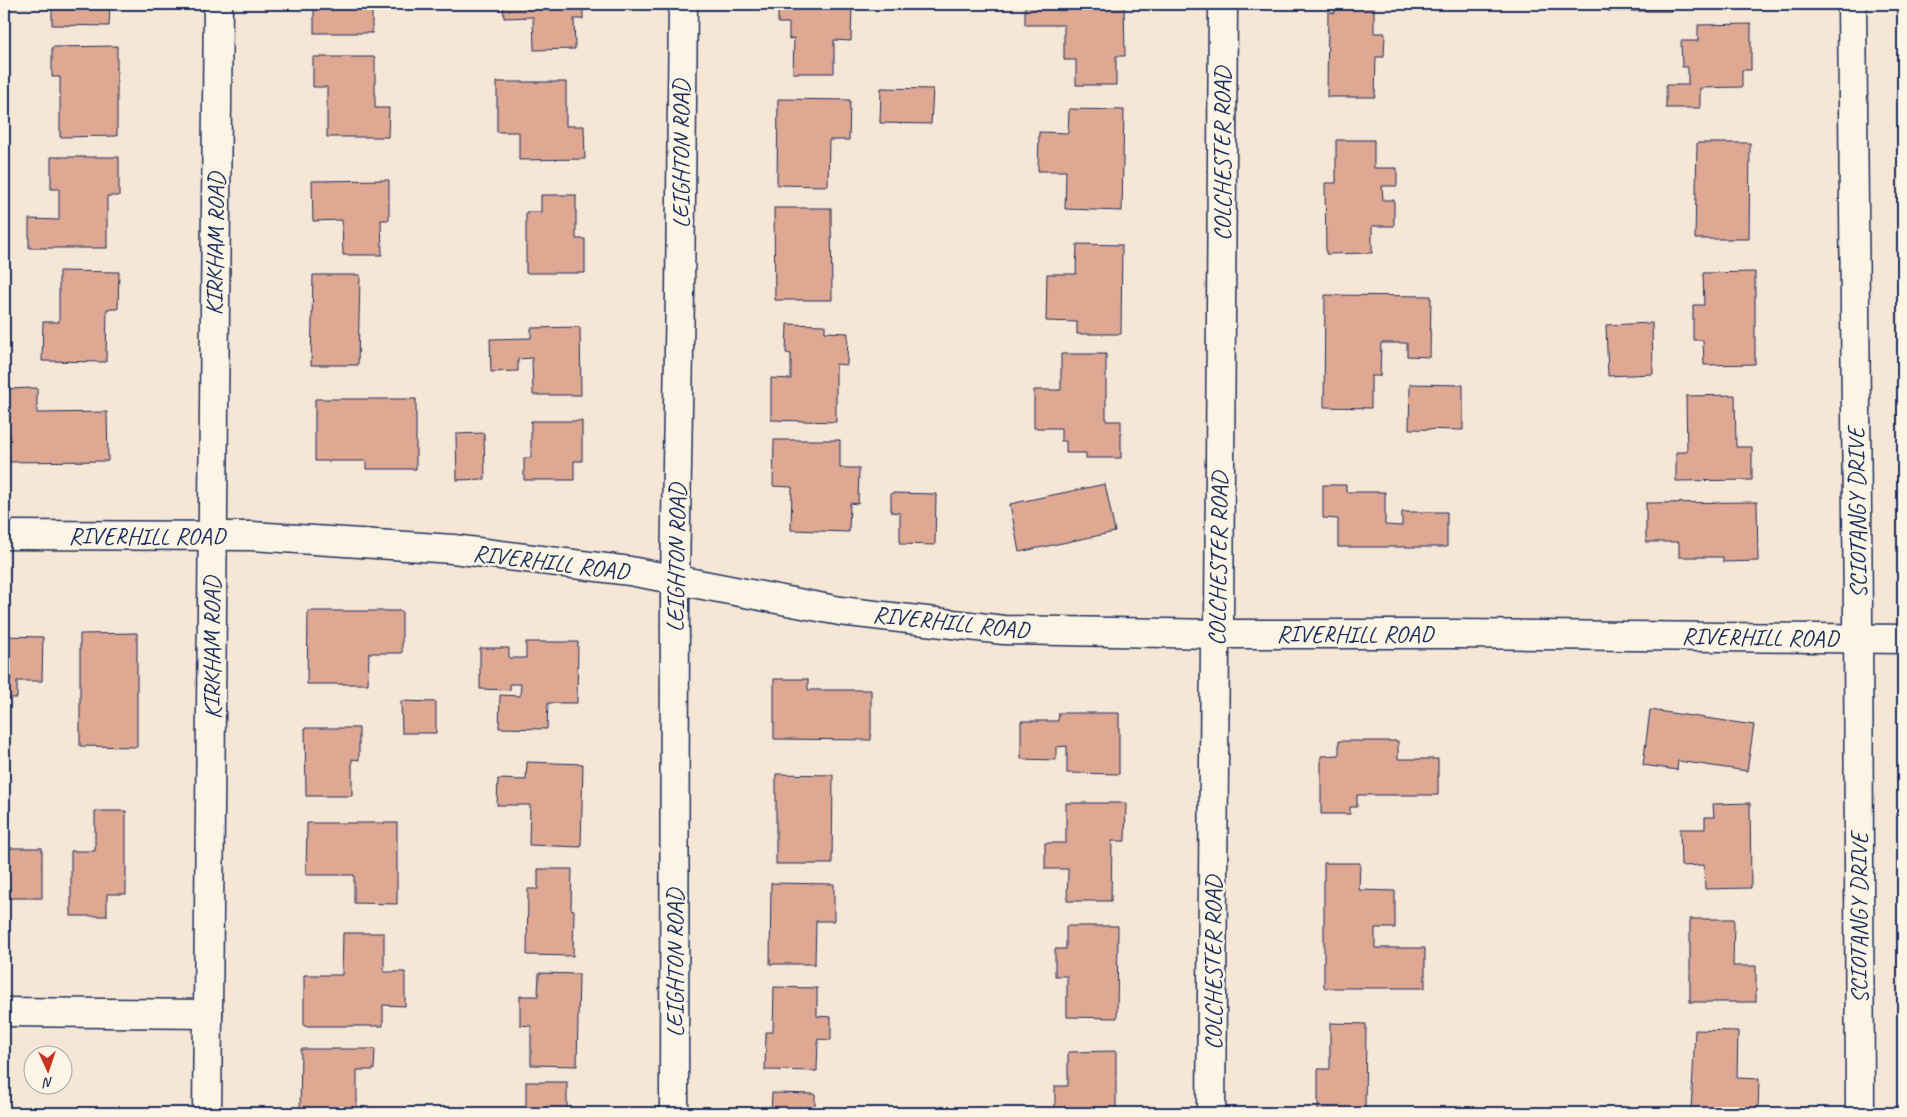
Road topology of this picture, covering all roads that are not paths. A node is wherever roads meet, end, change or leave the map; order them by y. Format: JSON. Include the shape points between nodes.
{"nodes":[{"id":1,"x":218,"y":4,"type":"edge"},
{"id":2,"x":682,"y":4,"type":"edge"},
{"id":3,"x":1222,"y":4,"type":"edge"},
{"id":4,"x":1852,"y":4,"type":"edge"},
{"id":5,"x":4,"y":535,"type":"edge"},
{"id":6,"x":212,"y":536,"type":"junction"},
{"id":7,"x":675,"y":579,"type":"junction"},
{"id":8,"x":1217,"y":634,"type":"junction"},
{"id":9,"x":1858,"y":638,"type":"junction"},
{"id":10,"x":1903,"y":639,"type":"edge"},
{"id":11,"x":4,"y":1012,"type":"edge"},
{"id":12,"x":208,"y":1014,"type":"junction"},
{"id":13,"x":207,"y":1113,"type":"edge"},
{"id":14,"x":674,"y":1113,"type":"edge"},
{"id":15,"x":1212,"y":1113,"type":"edge"},
{"id":16,"x":1860,"y":1113,"type":"edge"}],
"edges":[{"from":1,"to":6,"type":"street","name":"KIRKHAM ROAD"},
{"from":2,"to":7,"type":"street","name":"LEIGHTON ROAD"},
{"from":3,"to":8,"type":"street","name":"COLCHESTER ROAD"},
{"from":4,"to":9,"type":"street","name":"SCIOTANGY DRIVE"},
{"from":5,"to":6,"type":"street","name":"RIVERHILL ROAD"},
{"from":6,"to":7,"type":"street","name":"RIVERHILL ROAD","via":[[453,549]]},
{"from":6,"to":12,"type":"street","name":"KIRKHAM ROAD"},
{"from":7,"to":8,"type":"street","name":"RIVERHILL ROAD","via":[[840,611],[1004,630]]},
{"from":7,"to":14,"type":"street","name":"LEIGHTON ROAD"},
{"from":8,"to":9,"type":"street","name":"RIVERHILL ROAD"},
{"from":8,"to":15,"type":"street","name":"COLCHESTER ROAD"},
{"from":9,"to":10,"type":"street","name":"RIVERHILL ROAD"},
{"from":9,"to":16,"type":"street","name":"SCIOTANGY DRIVE"},
{"from":11,"to":12,"type":"street"},
{"from":12,"to":13,"type":"street","name":"KIRKHAM ROAD"}]}
